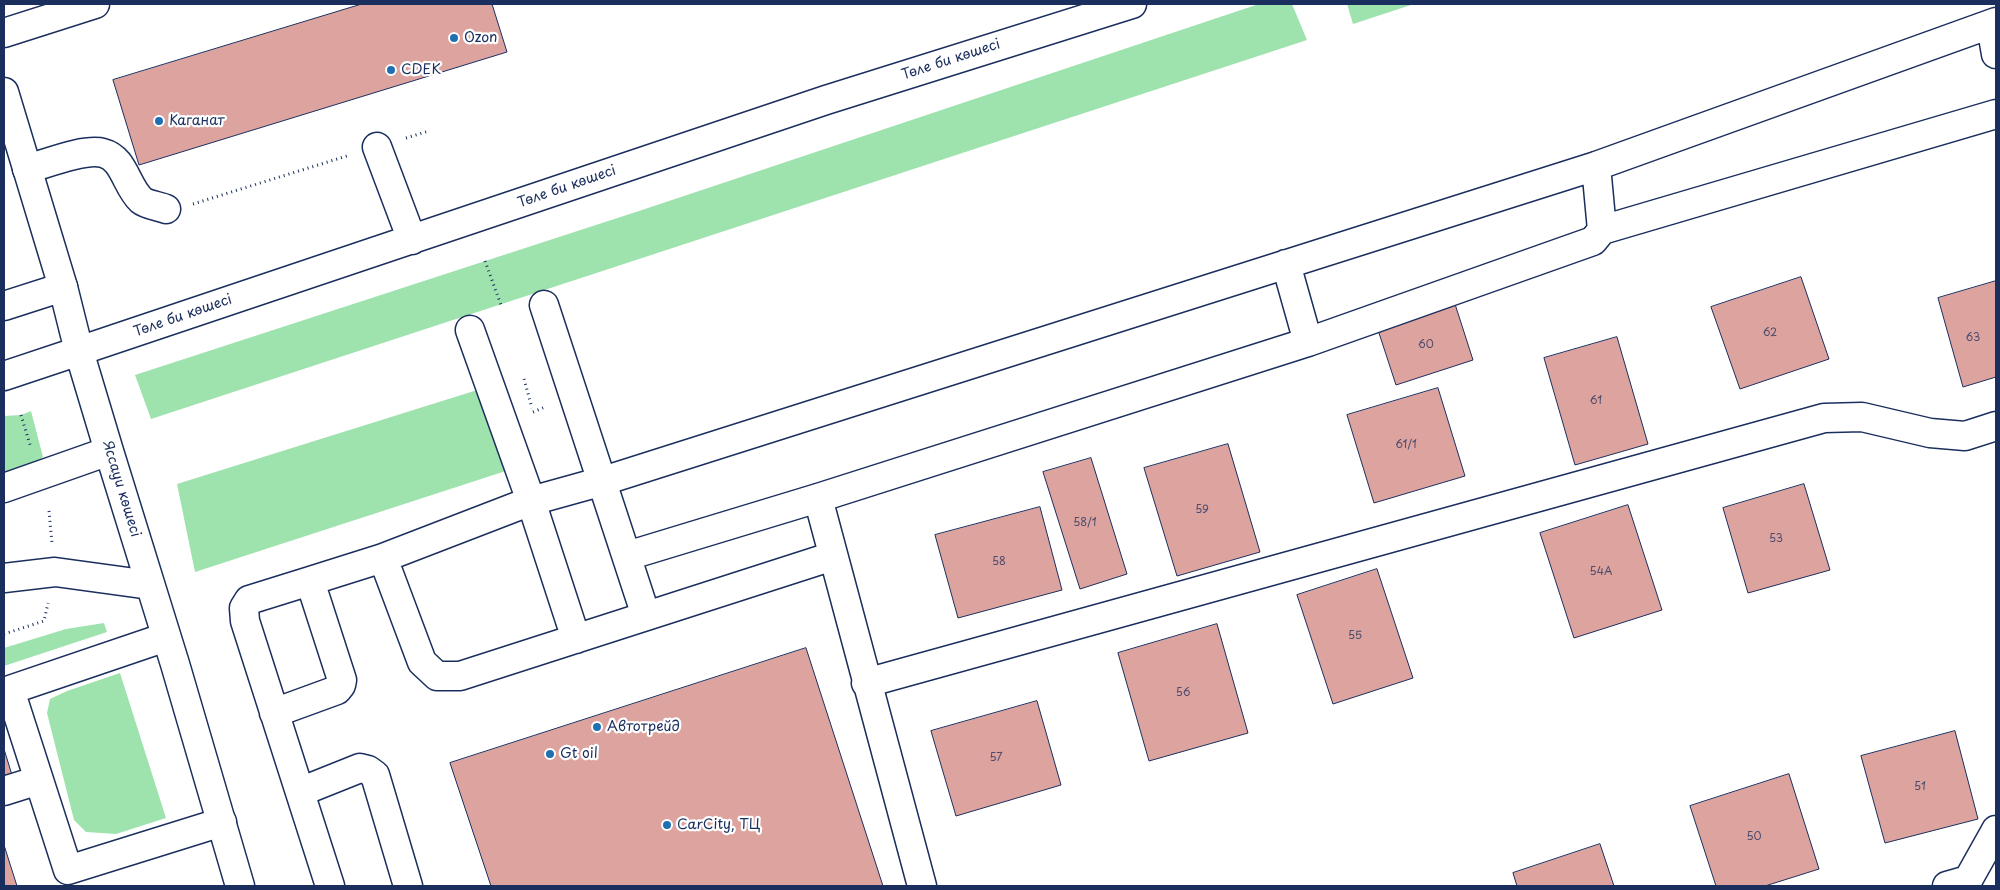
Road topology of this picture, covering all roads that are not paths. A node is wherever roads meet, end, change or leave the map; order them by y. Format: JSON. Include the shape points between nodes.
{"nodes":[{"id":1,"x":95,"y":4,"type":"edge"},
{"id":2,"x":1132,"y":4,"type":"edge"},
{"id":3,"x":1994,"y":24,"type":"edge"},
{"id":4,"x":4,"y":33,"type":"edge"},
{"id":5,"x":1996,"y":54,"type":"edge"},
{"id":6,"x":4,"y":92,"type":"edge"},
{"id":7,"x":1996,"y":114,"type":"edge"},
{"id":8,"x":377,"y":147,"type":"road end"},
{"id":9,"x":1596,"y":166,"type":"junction"},
{"id":10,"x":27,"y":170,"type":"junction"},
{"id":11,"x":166,"y":209,"type":"road end"},
{"id":12,"x":1602,"y":230,"type":"junction"},
{"id":13,"x":412,"y":240,"type":"junction"},
{"id":14,"x":1286,"y":264,"type":"junction"},
{"id":15,"x":63,"y":287,"type":"junction"},
{"id":16,"x":544,"y":305,"type":"dead end"},
{"id":17,"x":4,"y":306,"type":"edge"},
{"id":18,"x":470,"y":330,"type":"dead end"},
{"id":19,"x":1308,"y":342,"type":"junction"},
{"id":20,"x":79,"y":351,"type":"junction"},
{"id":21,"x":4,"y":376,"type":"edge"},
{"id":22,"x":1996,"y":426,"type":"edge"},
{"id":23,"x":109,"y":451,"type":"junction"},
{"id":24,"x":603,"y":481,"type":"junction"},
{"id":25,"x":4,"y":488,"type":"edge"},
{"id":26,"x":818,"y":498,"type":"junction"},
{"id":27,"x":531,"y":501,"type":"junction"},
{"id":28,"x":627,"y":556,"type":"junction"},
{"id":29,"x":833,"y":556,"type":"junction"},
{"id":30,"x":383,"y":558,"type":"junction"},
{"id":31,"x":4,"y":578,"type":"edge"},
{"id":32,"x":310,"y":581,"type":"junction"},
{"id":33,"x":150,"y":585,"type":"junction"},
{"id":34,"x":646,"y":616,"type":"junction"},
{"id":35,"x":166,"y":638,"type":"junction"},
{"id":36,"x":576,"y":639,"type":"junction"},
{"id":37,"x":866,"y":683,"type":"junction"},
{"id":38,"x":7,"y":691,"type":"edge"},
{"id":39,"x":274,"y":713,"type":"junction"},
{"id":40,"x":39,"y":780,"type":"junction"},
{"id":41,"x":4,"y":791,"type":"edge"},
{"id":42,"x":300,"y":792,"type":"junction"},
{"id":43,"x":222,"y":822,"type":"junction"},
{"id":44,"x":1996,"y":830,"type":"edge"},
{"id":45,"x":1960,"y":884,"type":"edge"},
{"id":46,"x":240,"y":886,"type":"edge"},
{"id":47,"x":330,"y":886,"type":"edge"},
{"id":48,"x":408,"y":886,"type":"edge"},
{"id":49,"x":922,"y":886,"type":"edge"}],
"edges":[{"from":1,"to":4,"type":"main road"},
{"from":2,"to":13,"type":"main road","name":"Төле би көшесі","via":[[826,100]]},
{"from":3,"to":5,"type":"main road"},
{"from":3,"to":9,"type":"main road"},
{"from":6,"to":10,"type":"main road","name":"Яссауи көшесі"},
{"from":7,"to":12,"type":"main road"},
{"from":8,"to":13,"type":"main road"},
{"from":9,"to":12,"type":"main road"},
{"from":9,"to":14,"type":"main road"},
{"from":10,"to":11,"type":"main road","via":[[81,153],[103,153],[118,162],[142,201]]},
{"from":10,"to":15,"type":"main road","name":"Яссауи көшесі"},
{"from":12,"to":19,"type":"main road","via":[[1593,241]]},
{"from":13,"to":20,"type":"main road","name":"Төле би көшесі"},
{"from":14,"to":19,"type":"main road"},
{"from":14,"to":24,"type":"main road"},
{"from":15,"to":17,"type":"main road"},
{"from":15,"to":20,"type":"main road","name":"Яссауи көшесі"},
{"from":16,"to":24,"type":"main road"},
{"from":18,"to":27,"type":"main road"},
{"from":19,"to":26,"type":"main road"},
{"from":20,"to":21,"type":"main road","name":"Төле би көшесі"},
{"from":20,"to":23,"type":"main road","name":"Яссауи көшесі"},
{"from":22,"to":37,"type":"main road","via":[[1965,436],[1930,433],[1862,417],[1824,418]]},
{"from":23,"to":25,"type":"main road"},
{"from":23,"to":33,"type":"main road","name":"Яссауи көшесі"},
{"from":24,"to":27,"type":"main road"},
{"from":24,"to":28,"type":"main road"},
{"from":26,"to":28,"type":"main road"},
{"from":26,"to":29,"type":"main road"},
{"from":27,"to":30,"type":"main road"},
{"from":27,"to":36,"type":"main road"},
{"from":28,"to":34,"type":"main road"},
{"from":29,"to":34,"type":"main road"},
{"from":29,"to":37,"type":"main road"},
{"from":30,"to":32,"type":"main road"},
{"from":30,"to":36,"type":"main road","via":[[422,662],[437,676],[460,676]]},
{"from":31,"to":33,"type":"main road","via":[[55,572]]},
{"from":32,"to":39,"type":"main road","via":[[249,600],[244,608],[245,621]]},
{"from":32,"to":39,"type":"main road","via":[[342,685],[337,690]]},
{"from":33,"to":35,"type":"main road","name":"Яссауи көшесі"},
{"from":34,"to":36,"type":"main road"},
{"from":35,"to":38,"type":"main road"},
{"from":35,"to":43,"type":"main road","name":"Яссауи көшесі"},
{"from":37,"to":49,"type":"main road"},
{"from":38,"to":40,"type":"main road"},
{"from":39,"to":42,"type":"main road"},
{"from":40,"to":41,"type":"main road"},
{"from":40,"to":43,"type":"main road","via":[[68,870]]},
{"from":42,"to":47,"type":"main road"},
{"from":42,"to":48,"type":"main road","via":[[360,768],[374,775]]},
{"from":43,"to":46,"type":"main road","name":"Яссауи көшесі"},
{"from":44,"to":45,"type":"main road"}]}
